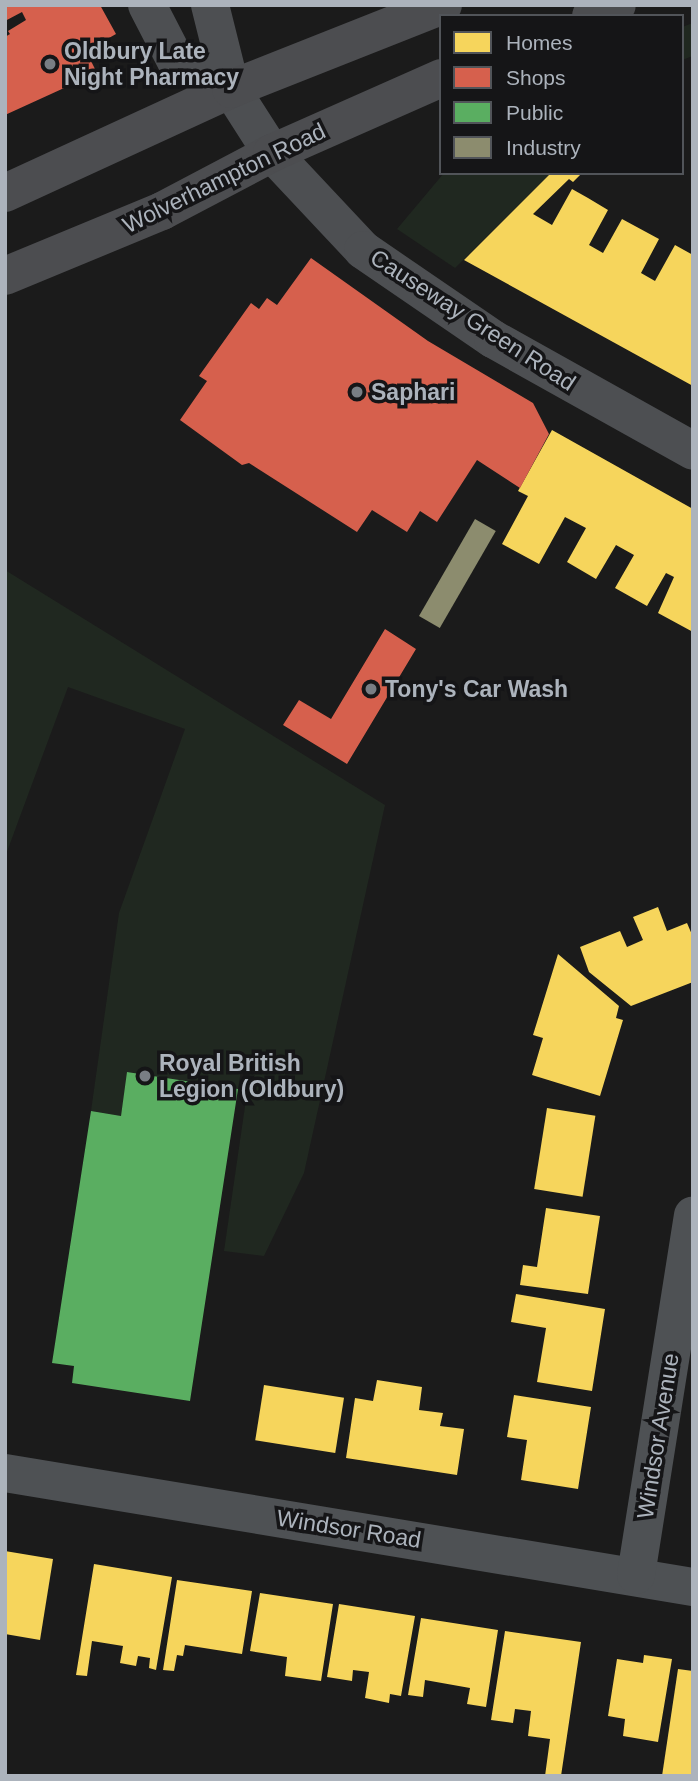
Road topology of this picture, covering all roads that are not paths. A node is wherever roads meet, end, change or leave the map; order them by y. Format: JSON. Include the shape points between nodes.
{"nodes":[{"id":1,"x":210,"y":5,"type":"edge"},
{"id":2,"x":443,"y":5,"type":"edge"},
{"id":3,"x":617,"y":5,"type":"edge"},
{"id":4,"x":148,"y":6,"type":"edge"},
{"id":5,"x":596,"y":14,"type":"edge"},
{"id":6,"x":439,"y":79,"type":"edge"},
{"id":7,"x":231,"y":89,"type":"junction"},
{"id":8,"x":272,"y":153,"type":"junction"},
{"id":9,"x":5,"y":193,"type":"edge"},
{"id":10,"x":5,"y":276,"type":"edge"},
{"id":11,"x":693,"y":451,"type":"edge"},
{"id":12,"x":693,"y":1215,"type":"edge"},
{"id":13,"x":5,"y":1473,"type":"edge"},
{"id":14,"x":636,"y":1575,"type":"junction"},
{"id":15,"x":693,"y":1587,"type":"edge"}],
"edges":[{"from":1,"to":7,"type":"main road","name":"Causeway Green Road"},
{"from":2,"to":7,"type":"highway"},
{"from":3,"to":5,"type":"highway"},
{"from":4,"to":7,"type":"main road","via":[[177,63]]},
{"from":6,"to":8,"type":"highway","name":"Wolverhampton Road"},
{"from":7,"to":8,"type":"main road","name":"Causeway Green Road"},
{"from":7,"to":9,"type":"highway"},
{"from":8,"to":10,"type":"highway","name":"Wolverhampton Road","via":[[162,211]]},
{"from":8,"to":11,"type":"main road","name":"Causeway Green Road","via":[[363,250],[397,276],[493,339]]},
{"from":12,"to":14,"type":"street","name":"Windsor Avenue"},
{"from":13,"to":14,"type":"street","name":"Windsor Road"},
{"from":14,"to":15,"type":"street","name":"Windsor Road"}]}
